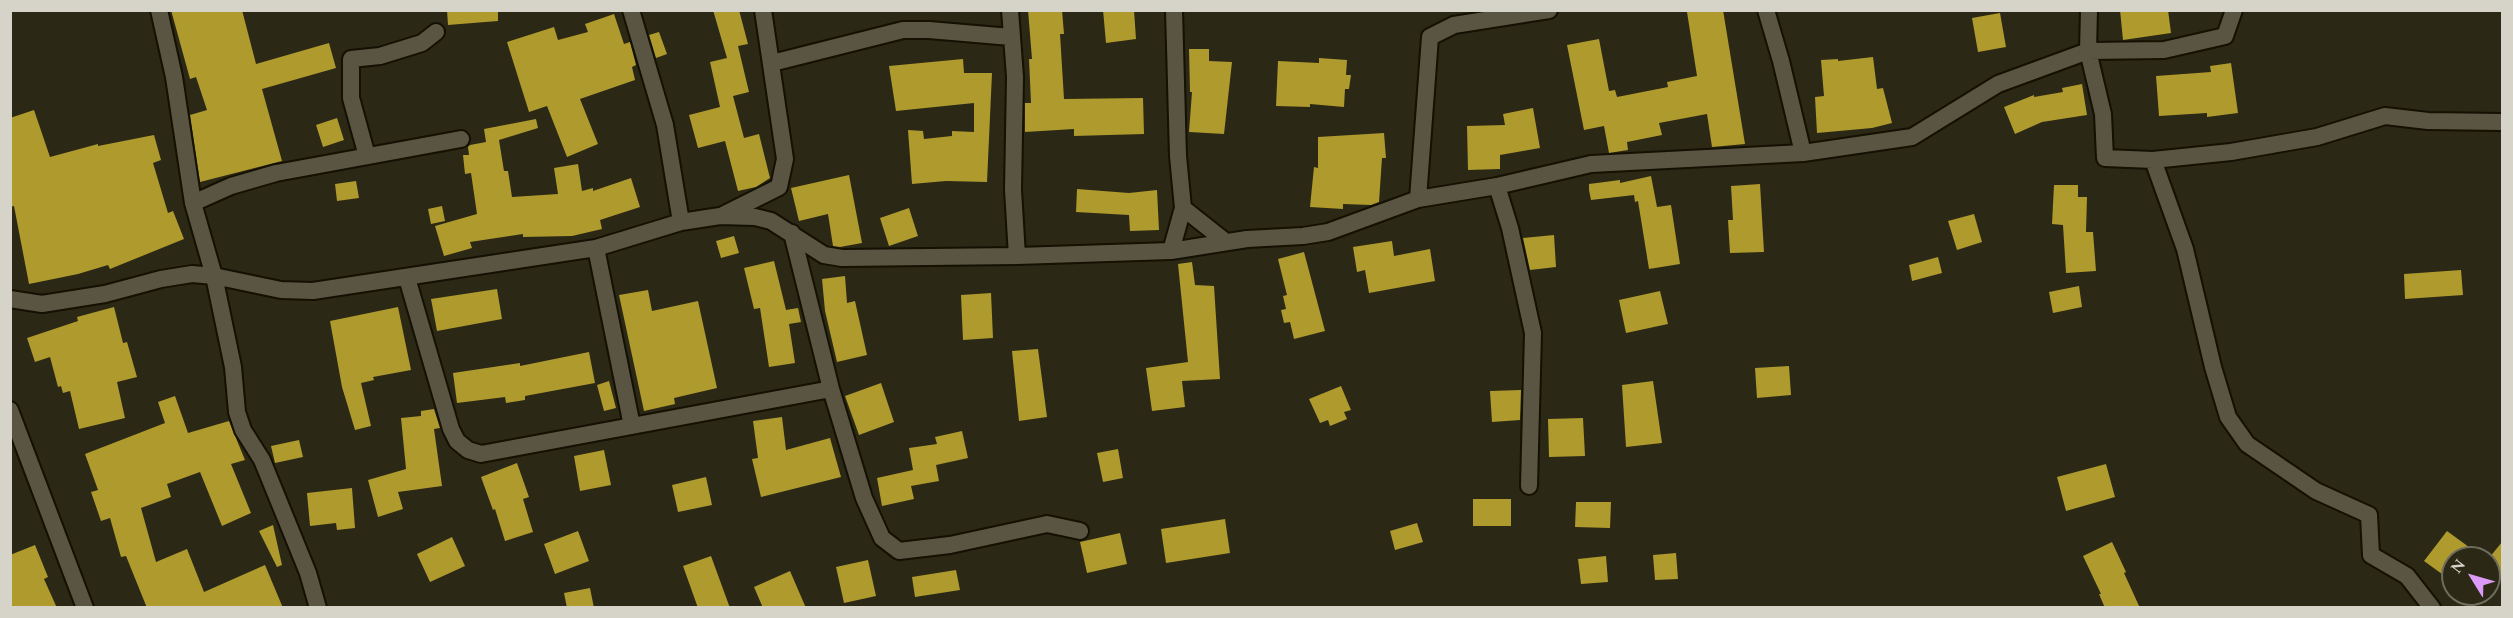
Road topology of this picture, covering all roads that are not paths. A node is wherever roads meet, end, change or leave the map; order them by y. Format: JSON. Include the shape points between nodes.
{"nodes":[{"id":1,"x":159,"y":10,"type":"edge"},
{"id":2,"x":631,"y":10,"type":"edge"},
{"id":3,"x":763,"y":10,"type":"edge"},
{"id":4,"x":1010,"y":10,"type":"edge"},
{"id":5,"x":1174,"y":10,"type":"edge"},
{"id":6,"x":1549,"y":10,"type":"edge"},
{"id":7,"x":1766,"y":10,"type":"edge"},
{"id":8,"x":2089,"y":10,"type":"edge"},
{"id":9,"x":2234,"y":10,"type":"edge"},
{"id":10,"x":436,"y":32,"type":"dead end"},
{"id":11,"x":1011,"y":37,"type":"junction"},
{"id":12,"x":2088,"y":51,"type":"junction"},
{"id":13,"x":771,"y":63,"type":"junction"},
{"id":14,"x":2502,"y":122,"type":"edge"},
{"id":15,"x":461,"y":139,"type":"dead end"},
{"id":16,"x":1803,"y":153,"type":"junction"},
{"id":17,"x":367,"y":156,"type":"junction"},
{"id":18,"x":2154,"y":160,"type":"junction"},
{"id":19,"x":1497,"y":186,"type":"junction"},
{"id":20,"x":1418,"y":199,"type":"junction"},
{"id":21,"x":193,"y":203,"type":"junction"},
{"id":22,"x":1183,"y":208,"type":"junction"},
{"id":23,"x":720,"y":216,"type":"junction"},
{"id":24,"x":681,"y":222,"type":"junction"},
{"id":25,"x":792,"y":233,"type":"junction"},
{"id":26,"x":1226,"y":242,"type":"junction"},
{"id":27,"x":596,"y":248,"type":"junction"},
{"id":28,"x":1171,"y":251,"type":"junction"},
{"id":29,"x":1017,"y":256,"type":"junction"},
{"id":30,"x":214,"y":276,"type":"junction"},
{"id":31,"x":407,"y":278,"type":"junction"},
{"id":32,"x":10,"y":299,"type":"edge"},
{"id":33,"x":831,"y":389,"type":"junction"},
{"id":34,"x":10,"y":410,"type":"edge"},
{"id":35,"x":632,"y":426,"type":"junction"},
{"id":36,"x":1529,"y":486,"type":"dead end"},
{"id":37,"x":1080,"y":531,"type":"dead end"},
{"id":38,"x":85,"y":608,"type":"edge"},
{"id":39,"x":318,"y":608,"type":"edge"},
{"id":40,"x":2432,"y":608,"type":"edge"}],
"edges":[{"from":1,"to":21,"type":"street","via":[[174,77]]},
{"from":2,"to":24,"type":"street","via":[[665,125]]},
{"from":3,"to":13,"type":"street"},
{"from":4,"to":11,"type":"street"},
{"from":5,"to":22,"type":"street"},
{"from":6,"to":20,"type":"street","via":[[1454,25],[1430,37]]},
{"from":7,"to":16,"type":"street"},
{"from":8,"to":12,"type":"street"},
{"from":9,"to":12,"type":"street","via":[[2225,36],[2164,50]]},
{"from":10,"to":17,"type":"street","via":[[422,43],[380,56],[351,59],[351,98]]},
{"from":11,"to":13,"type":"street","via":[[903,30]]},
{"from":11,"to":29,"type":"street"},
{"from":12,"to":16,"type":"street","via":[[1998,84],[1912,137]]},
{"from":12,"to":18,"type":"street","via":[[2103,114],[2105,158]]},
{"from":13,"to":23,"type":"street","via":[[786,150],[779,187]]},
{"from":14,"to":18,"type":"street","via":[[2385,116],[2317,137]]},
{"from":15,"to":17,"type":"street"},
{"from":16,"to":19,"type":"street","via":[[1591,164]]},
{"from":17,"to":21,"type":"street","via":[[276,173],[231,186]]},
{"from":18,"to":40,"type":"street","via":[[2185,249],[2228,417],[2247,444],[2316,491],[2368,515],[2371,555],[2407,576]]},
{"from":19,"to":20,"type":"street"},
{"from":19,"to":36,"type":"street","via":[[1533,333]]},
{"from":20,"to":26,"type":"street","via":[[1328,232]]},
{"from":21,"to":30,"type":"street"},
{"from":22,"to":26,"type":"street"},
{"from":22,"to":28,"type":"street"},
{"from":23,"to":24,"type":"street"},
{"from":23,"to":25,"type":"street","via":[[755,217]]},
{"from":24,"to":27,"type":"street"},
{"from":25,"to":29,"type":"street","via":[[824,255],[842,258]]},
{"from":25,"to":33,"type":"street"},
{"from":26,"to":28,"type":"street"},
{"from":27,"to":31,"type":"street"},
{"from":27,"to":35,"type":"street"},
{"from":28,"to":29,"type":"street"},
{"from":30,"to":31,"type":"street","via":[[281,290],[313,291]]},
{"from":30,"to":32,"type":"street","via":[[192,274],[161,279],[105,294],[42,304]]},
{"from":30,"to":39,"type":"street","via":[[233,367],[237,412],[262,460],[308,573]]},
{"from":31,"to":35,"type":"street","via":[[451,429],[468,450],[481,454]]},
{"from":33,"to":35,"type":"street"},
{"from":33,"to":37,"type":"street","via":[[864,498],[882,538],[899,550],[950,545],[1047,524]]},
{"from":34,"to":38,"type":"street"}]}
